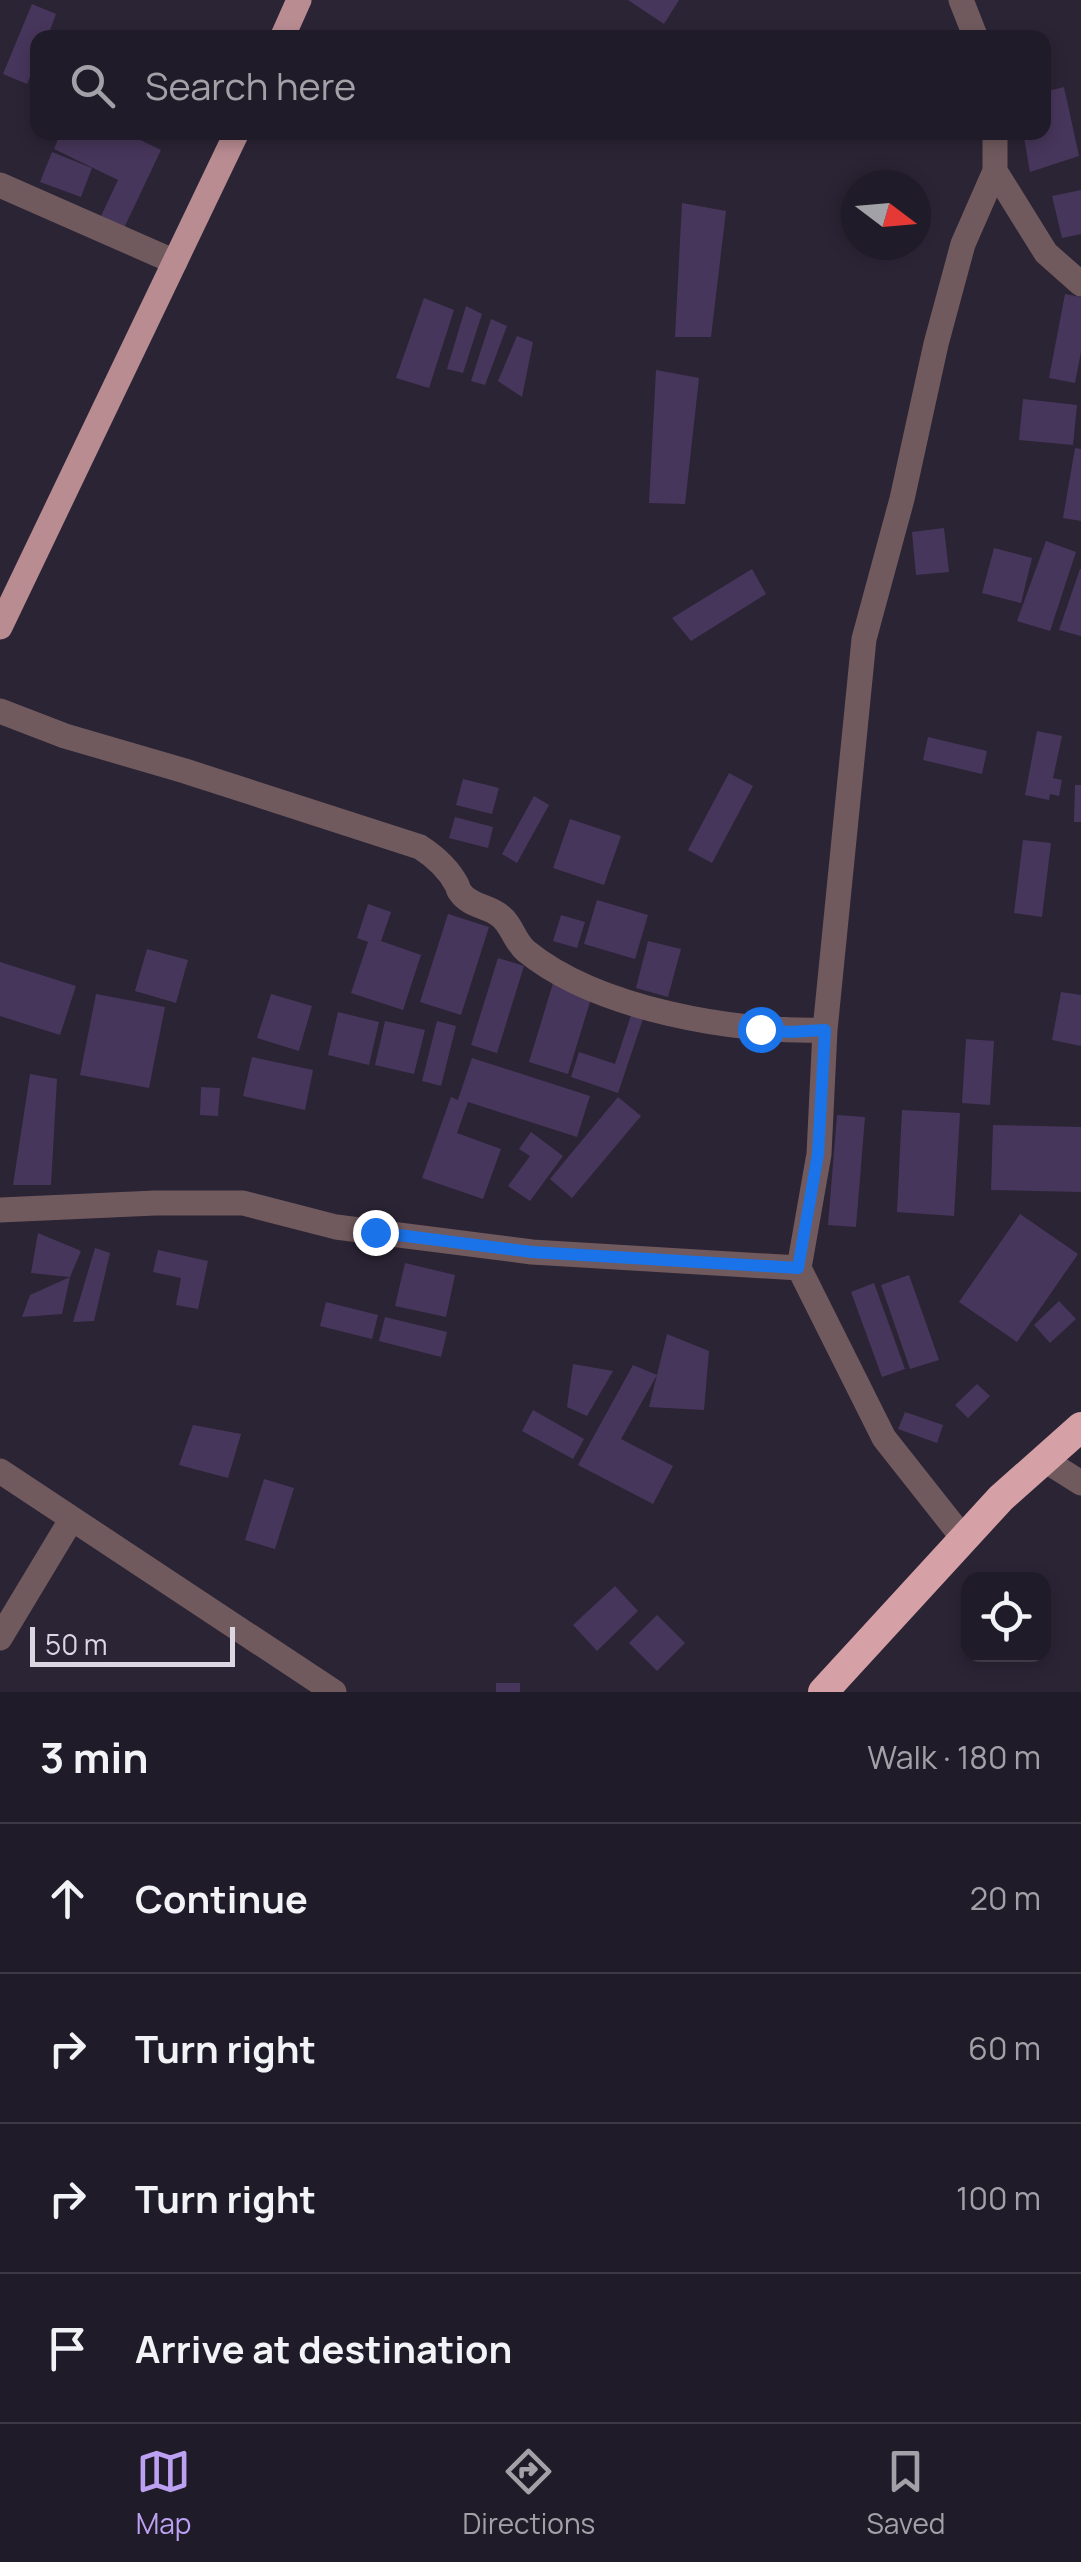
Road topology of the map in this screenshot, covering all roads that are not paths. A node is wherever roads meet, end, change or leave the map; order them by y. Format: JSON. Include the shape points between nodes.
{"nodes":[{"id":1,"x":300,"y":0,"type":"edge"},
{"id":2,"x":962,"y":0,"type":"edge"},
{"id":3,"x":286,"y":30,"type":"edge"},
{"id":4,"x":973,"y":30,"type":"edge"},
{"id":5,"x":232,"y":140,"type":"edge"},
{"id":6,"x":995,"y":140,"type":"edge"},
{"id":7,"x":995,"y":171,"type":"junction"},
{"id":8,"x":0,"y":185,"type":"edge"},
{"id":9,"x":175,"y":262,"type":"junction"},
{"id":10,"x":1081,"y":284,"type":"edge"},
{"id":11,"x":0,"y":627,"type":"edge"},
{"id":12,"x":0,"y":711,"type":"edge"},
{"id":13,"x":825,"y":1030,"type":"junction"},
{"id":14,"x":0,"y":1210,"type":"edge"},
{"id":15,"x":798,"y":1268,"type":"junction"},
{"id":16,"x":1081,"y":1427,"type":"edge"},
{"id":17,"x":1043,"y":1459,"type":"junction"},
{"id":18,"x":0,"y":1471,"type":"edge"},
{"id":19,"x":1081,"y":1483,"type":"edge"},
{"id":20,"x":71,"y":1520,"type":"junction"},
{"id":21,"x":963,"y":1538,"type":"junction"},
{"id":22,"x":0,"y":1638,"type":"edge"},
{"id":23,"x":334,"y":1692,"type":"edge"},
{"id":24,"x":823,"y":1692,"type":"edge"}],
"edges":[{"from":1,"to":3,"type":"main road"},
{"from":2,"to":4,"type":"street"},
{"from":5,"to":9,"type":"main road"},
{"from":6,"to":7,"type":"street"},
{"from":7,"to":10,"type":"street","via":[[1046,253]]},
{"from":7,"to":13,"type":"street","via":[[962,244],[864,639]]},
{"from":8,"to":9,"type":"street"},
{"from":9,"to":11,"type":"main road"},
{"from":12,"to":13,"type":"street","via":[[420,847],[460,893],[499,914],[528,952],[564,977],[622,1001],[731,1026]]},
{"from":13,"to":15,"type":"street","via":[[818,1154]]},
{"from":14,"to":15,"type":"street","via":[[243,1203],[336,1226],[532,1252]]},
{"from":15,"to":21,"type":"street","via":[[884,1438]]},
{"from":16,"to":17,"type":"highway"},
{"from":17,"to":19,"type":"street"},
{"from":17,"to":21,"type":"highway"},
{"from":18,"to":20,"type":"street"},
{"from":20,"to":22,"type":"street"},
{"from":20,"to":23,"type":"street"},
{"from":21,"to":24,"type":"highway"}]}
